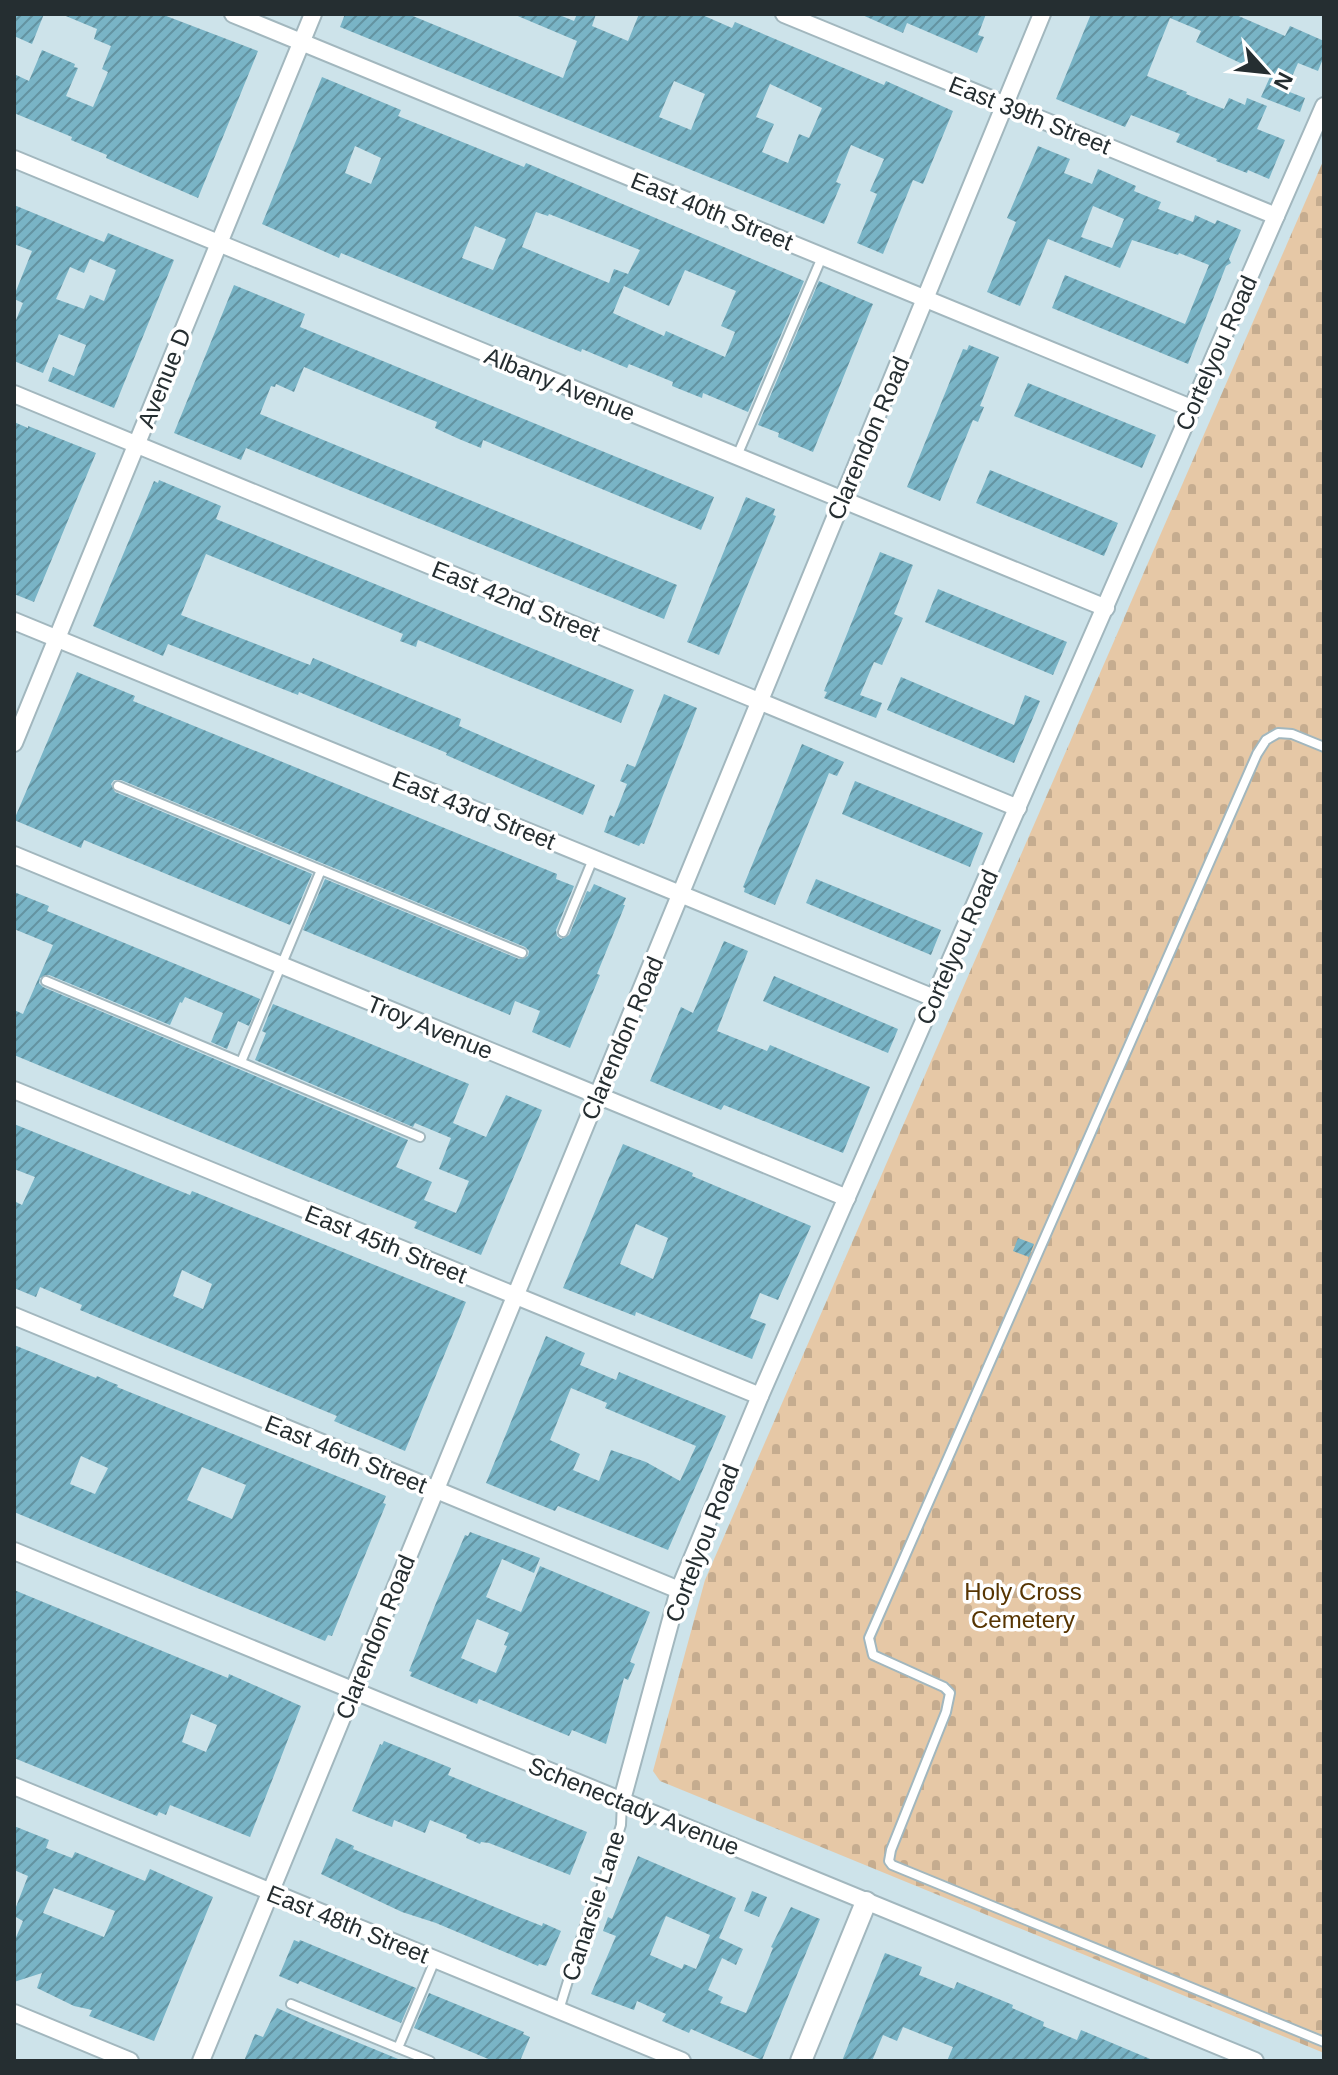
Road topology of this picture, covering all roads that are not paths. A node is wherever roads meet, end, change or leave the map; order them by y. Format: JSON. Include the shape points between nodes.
{"nodes":[{"id":1,"x":233,"y":14,"type":"edge"},
{"id":2,"x":313,"y":14,"type":"edge"},
{"id":3,"x":784,"y":14,"type":"edge"},
{"id":4,"x":1042,"y":14,"type":"edge"},
{"id":5,"x":302,"y":42,"type":"junction"},
{"id":6,"x":1005,"y":105,"type":"junction"},
{"id":7,"x":1324,"y":106,"type":"edge"},
{"id":8,"x":14,"y":159,"type":"edge"},
{"id":9,"x":1276,"y":216,"type":"junction"},
{"id":10,"x":219,"y":243,"type":"junction"},
{"id":11,"x":822,"y":257,"type":"junction"},
{"id":12,"x":926,"y":299,"type":"junction"},
{"id":13,"x":14,"y":394,"type":"edge"},
{"id":14,"x":1191,"y":408,"type":"junction"},
{"id":15,"x":137,"y":444,"type":"junction"},
{"id":16,"x":737,"y":456,"type":"junction"},
{"id":17,"x":842,"y":500,"type":"junction"},
{"id":18,"x":1106,"y":608,"type":"junction"},
{"id":19,"x":14,"y":621,"type":"edge"},
{"id":20,"x":56,"y":638,"type":"junction"},
{"id":21,"x":760,"y":701,"type":"junction"},
{"id":22,"x":14,"y":743,"type":"edge"},
{"id":23,"x":1324,"y":747,"type":"edge"},
{"id":24,"x":118,"y":786,"type":"dead end"},
{"id":25,"x":1018,"y":808,"type":"junction"},
{"id":26,"x":14,"y":855,"type":"edge"},
{"id":27,"x":593,"y":859,"type":"junction"},
{"id":28,"x":321,"y":870,"type":"junction"},
{"id":29,"x":681,"y":895,"type":"junction"},
{"id":30,"x":563,"y":932,"type":"dead end"},
{"id":31,"x":522,"y":953,"type":"dead end"},
{"id":32,"x":281,"y":965,"type":"junction"},
{"id":33,"x":46,"y":981,"type":"dead end"},
{"id":34,"x":934,"y":998,"type":"junction"},
{"id":35,"x":241,"y":1062,"type":"junction"},
{"id":36,"x":14,"y":1090,"type":"edge"},
{"id":37,"x":598,"y":1095,"type":"junction"},
{"id":38,"x":420,"y":1137,"type":"dead end"},
{"id":39,"x":847,"y":1198,"type":"junction"},
{"id":40,"x":515,"y":1297,"type":"junction"},
{"id":41,"x":14,"y":1316,"type":"edge"},
{"id":42,"x":760,"y":1396,"type":"junction"},
{"id":43,"x":435,"y":1490,"type":"junction"},
{"id":44,"x":14,"y":1551,"type":"edge"},
{"id":45,"x":679,"y":1590,"type":"junction"},
{"id":46,"x":353,"y":1691,"type":"junction"},
{"id":47,"x":14,"y":1786,"type":"edge"},
{"id":48,"x":622,"y":1800,"type":"junction"},
{"id":49,"x":270,"y":1892,"type":"junction"},
{"id":50,"x":866,"y":1902,"type":"junction"},
{"id":51,"x":435,"y":1960,"type":"junction"},
{"id":52,"x":291,"y":2004,"type":"dead end"},
{"id":53,"x":559,"y":2011,"type":"junction"},
{"id":54,"x":14,"y":2013,"type":"edge"},
{"id":55,"x":1324,"y":2042,"type":"edge"},
{"id":56,"x":398,"y":2048,"type":"junction"},
{"id":57,"x":130,"y":2061,"type":"edge"},
{"id":58,"x":201,"y":2061,"type":"edge"},
{"id":59,"x":430,"y":2061,"type":"edge"},
{"id":60,"x":682,"y":2061,"type":"edge"},
{"id":61,"x":801,"y":2061,"type":"edge"},
{"id":62,"x":1255,"y":2061,"type":"edge"}],
"edges":[{"from":1,"to":5,"type":"street","name":"East 40th Street"},
{"from":2,"to":5,"type":"street","name":"Avenue D"},
{"from":3,"to":6,"type":"street","name":"East 39th Street"},
{"from":4,"to":6,"type":"street","name":"Clarendon Road"},
{"from":5,"to":10,"type":"street","name":"Avenue D"},
{"from":5,"to":11,"type":"street","name":"East 40th Street"},
{"from":6,"to":9,"type":"street","name":"East 39th Street"},
{"from":6,"to":12,"type":"street","name":"Clarendon Road"},
{"from":7,"to":9,"type":"street","name":"Cortelyou Road"},
{"from":8,"to":10,"type":"street","name":"Albany Avenue"},
{"from":9,"to":14,"type":"street","name":"Cortelyou Road"},
{"from":10,"to":15,"type":"street","name":"Avenue D"},
{"from":10,"to":16,"type":"street","name":"Albany Avenue"},
{"from":11,"to":12,"type":"street","name":"East 40th Street"},
{"from":11,"to":16,"type":"lane"},
{"from":12,"to":14,"type":"street","name":"East 40th Street"},
{"from":12,"to":17,"type":"street","name":"Clarendon Road"},
{"from":13,"to":15,"type":"street","name":"East 42nd Street"},
{"from":14,"to":18,"type":"street","name":"Cortelyou Road"},
{"from":15,"to":20,"type":"street","name":"Avenue D"},
{"from":15,"to":21,"type":"street","name":"East 42nd Street"},
{"from":16,"to":17,"type":"street","name":"Albany Avenue"},
{"from":17,"to":18,"type":"street","name":"Albany Avenue"},
{"from":17,"to":21,"type":"street","name":"Clarendon Road"},
{"from":18,"to":25,"type":"street","name":"Cortelyou Road"},
{"from":19,"to":20,"type":"street","name":"East 43rd Street"},
{"from":20,"to":22,"type":"street","name":"Avenue D"},
{"from":20,"to":27,"type":"street","name":"East 43rd Street"},
{"from":21,"to":25,"type":"street","name":"East 42nd Street"},
{"from":21,"to":29,"type":"street","name":"Clarendon Road"},
{"from":23,"to":55,"type":"lane","via":[[1278,733],[1257,754],[869,1638],[873,1655],[950,1693],[891,1850],[892,1865]]},
{"from":24,"to":28,"type":"lane"},
{"from":25,"to":34,"type":"street","name":"Cortelyou Road"},
{"from":26,"to":32,"type":"street","name":"Troy Avenue"},
{"from":27,"to":29,"type":"street","name":"East 43rd Street"},
{"from":27,"to":30,"type":"lane"},
{"from":28,"to":31,"type":"lane"},
{"from":28,"to":32,"type":"lane"},
{"from":29,"to":34,"type":"street","name":"East 43rd Street"},
{"from":29,"to":37,"type":"street","name":"Clarendon Road"},
{"from":32,"to":35,"type":"lane"},
{"from":32,"to":37,"type":"street","name":"Troy Avenue"},
{"from":33,"to":35,"type":"lane"},
{"from":34,"to":39,"type":"street","name":"Cortelyou Road"},
{"from":35,"to":38,"type":"lane"},
{"from":36,"to":40,"type":"street","name":"East 45th Street"},
{"from":37,"to":39,"type":"street","name":"Troy Avenue"},
{"from":37,"to":40,"type":"street","name":"Clarendon Road"},
{"from":39,"to":42,"type":"street","name":"Cortelyou Road"},
{"from":40,"to":42,"type":"street","name":"East 45th Street"},
{"from":40,"to":43,"type":"street","name":"Clarendon Road"},
{"from":41,"to":43,"type":"street","name":"East 46th Street"},
{"from":42,"to":45,"type":"street","name":"Cortelyou Road"},
{"from":43,"to":45,"type":"street","name":"East 46th Street"},
{"from":43,"to":46,"type":"street","name":"Clarendon Road"},
{"from":44,"to":46,"type":"street","name":"Schenectady Avenue"},
{"from":45,"to":48,"type":"street","name":"Cortelyou Road"},
{"from":46,"to":48,"type":"street","name":"Schenectady Avenue"},
{"from":46,"to":49,"type":"street","name":"Clarendon Road"},
{"from":47,"to":49,"type":"street","name":"East 48th Street"},
{"from":48,"to":50,"type":"street","name":"Schenectady Avenue"},
{"from":48,"to":53,"type":"lane","name":"Canarsie Lane","via":[[621,1825]]},
{"from":49,"to":51,"type":"street","name":"East 48th Street"},
{"from":49,"to":58,"type":"street","name":"Clarendon Road"},
{"from":50,"to":61,"type":"street"},
{"from":50,"to":62,"type":"street","name":"Schenectady Avenue"},
{"from":51,"to":53,"type":"street","name":"East 48th Street"},
{"from":51,"to":56,"type":"lane"},
{"from":52,"to":56,"type":"lane"},
{"from":53,"to":60,"type":"street","name":"East 48th Street"},
{"from":54,"to":57,"type":"street"},
{"from":56,"to":59,"type":"lane"}]}
